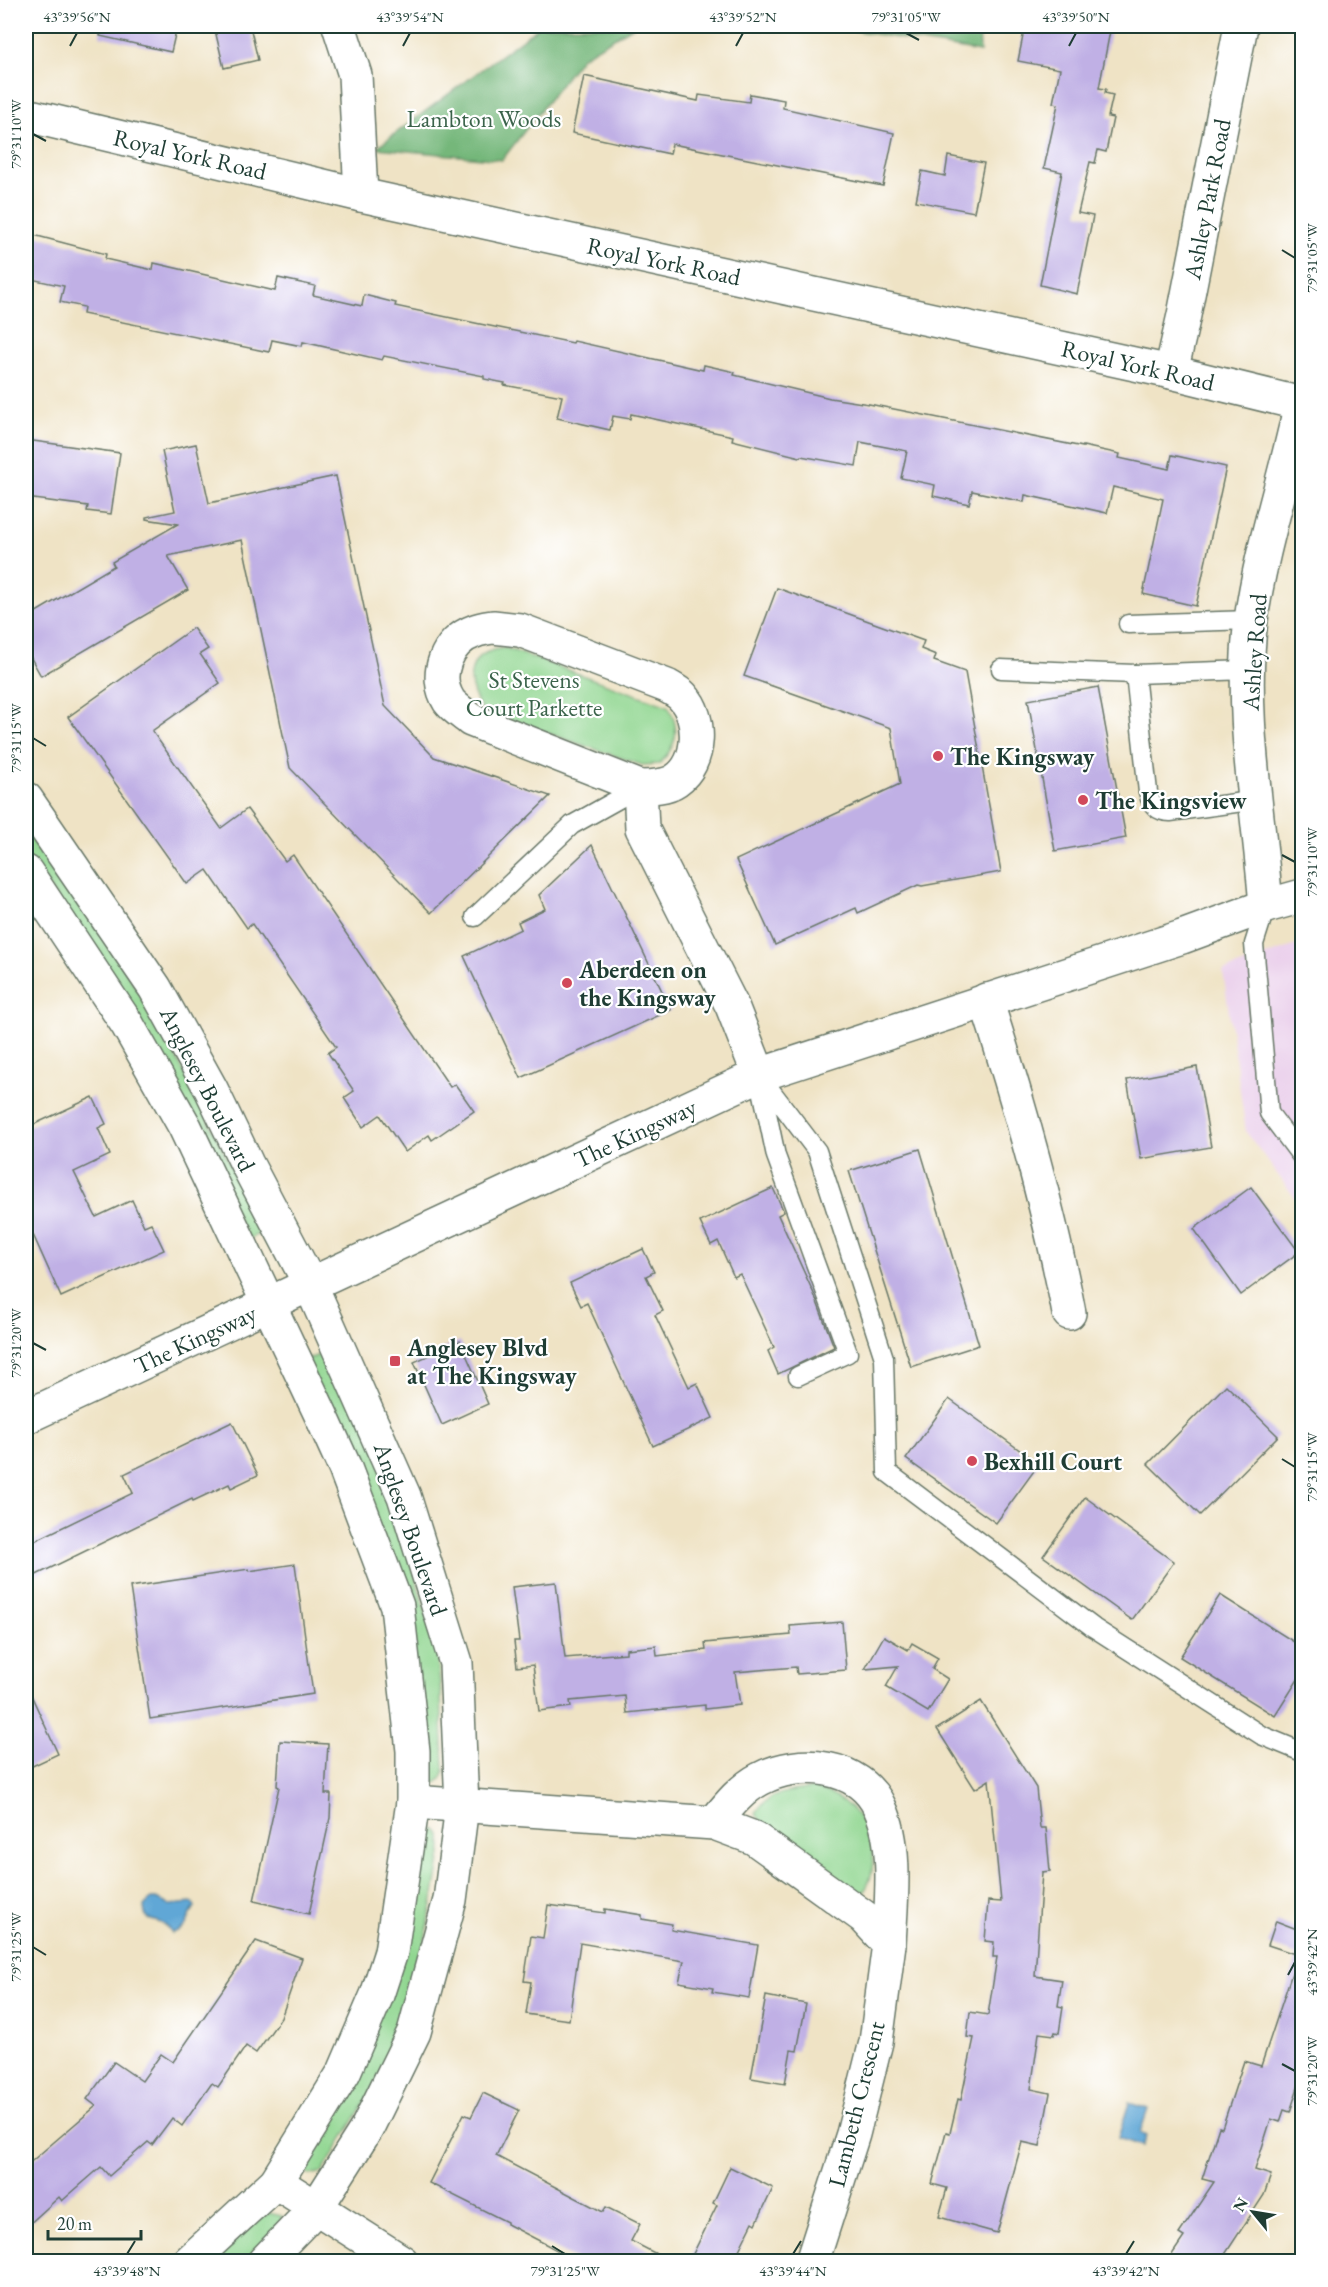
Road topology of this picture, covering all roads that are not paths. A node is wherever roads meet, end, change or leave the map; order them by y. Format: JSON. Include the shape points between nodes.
{"nodes":[{"id":1,"x":339,"y":26,"type":"edge"},
{"id":2,"x":1241,"y":26,"type":"edge"},
{"id":3,"x":26,"y":115,"type":"edge"},
{"id":4,"x":361,"y":195,"type":"junction"},
{"id":5,"x":1171,"y":372,"type":"junction"},
{"id":6,"x":1302,"y":404,"type":"edge"},
{"id":7,"x":1251,"y":620,"type":"junction"},
{"id":8,"x":1128,"y":624,"type":"dead end"},
{"id":9,"x":1001,"y":669,"type":"dead end"},
{"id":10,"x":1248,"y":670,"type":"junction"},
{"id":11,"x":1135,"y":674,"type":"junction"},
{"id":12,"x":640,"y":787,"type":"junction"},
{"id":13,"x":26,"y":799,"type":"edge"},
{"id":14,"x":1257,"y":800,"type":"junction"},
{"id":15,"x":26,"y":872,"type":"edge"},
{"id":16,"x":1302,"y":896,"type":"edge"},
{"id":17,"x":1266,"y":906,"type":"junction"},
{"id":18,"x":475,"y":917,"type":"dead end"},
{"id":19,"x":986,"y":1000,"type":"junction"},
{"id":20,"x":759,"y":1075,"type":"junction"},
{"id":21,"x":1302,"y":1157,"type":"edge"},
{"id":22,"x":311,"y":1286,"type":"junction"},
{"id":23,"x":268,"y":1305,"type":"junction"},
{"id":24,"x":1069,"y":1313,"type":"dead end"},
{"id":25,"x":798,"y":1376,"type":"dead end"},
{"id":26,"x":26,"y":1417,"type":"edge"},
{"id":27,"x":1302,"y":1752,"type":"edge"},
{"id":28,"x":413,"y":1802,"type":"junction"},
{"id":29,"x":462,"y":1806,"type":"junction"},
{"id":30,"x":714,"y":1823,"type":"junction"},
{"id":31,"x":889,"y":1944,"type":"junction"},
{"id":32,"x":276,"y":2182,"type":"junction"},
{"id":33,"x":316,"y":2208,"type":"junction"},
{"id":34,"x":189,"y":2262,"type":"edge"},
{"id":35,"x":264,"y":2262,"type":"edge"},
{"id":36,"x":402,"y":2262,"type":"edge"},
{"id":37,"x":812,"y":2262,"type":"edge"}],
"edges":[{"from":1,"to":4,"type":"street","via":[[355,75]]},
{"from":2,"to":5,"type":"street","name":"Ashley Park Road"},
{"from":3,"to":4,"type":"street","name":"Royal York Road"},
{"from":4,"to":5,"type":"street","name":"Royal York Road"},
{"from":5,"to":6,"type":"street","name":"Royal York Road"},
{"from":6,"to":7,"type":"street","name":"Ashley Road"},
{"from":7,"to":8,"type":"lane"},
{"from":7,"to":10,"type":"street","name":"Ashley Road"},
{"from":9,"to":11,"type":"lane"},
{"from":10,"to":11,"type":"lane"},
{"from":10,"to":14,"type":"street","name":"Ashley Road","via":[[1250,744]]},
{"from":11,"to":14,"type":"lane","via":[[1148,792],[1154,806],[1170,812]]},
{"from":12,"to":12,"type":"street","via":[[676,781],[688,768],[696,750],[697,733],[693,714],[683,697],[667,686],[520,630],[493,627],[474,631],[457,642],[440,675],[451,704],[471,720]]},
{"from":12,"to":18,"type":"lane","via":[[572,825]]},
{"from":12,"to":20,"type":"street","via":[[642,828],[732,1006]]},
{"from":13,"to":22,"type":"street","name":"Anglesey Boulevard","via":[[155,988]]},
{"from":14,"to":17,"type":"street","name":"Ashley Road"},
{"from":15,"to":23,"type":"street","name":"Anglesey Boulevard","via":[[127,1024],[185,1127]]},
{"from":16,"to":17,"type":"street","name":"The Kingsway"},
{"from":17,"to":19,"type":"street","name":"The Kingsway"},
{"from":17,"to":21,"type":"lane","via":[[1254,944],[1269,1113]]},
{"from":19,"to":20,"type":"street","name":"The Kingsway"},
{"from":19,"to":24,"type":"street","via":[[1031,1149]]},
{"from":20,"to":22,"type":"street","name":"The Kingsway"},
{"from":20,"to":25,"type":"lane","via":[[776,1156],[848,1353]]},
{"from":20,"to":27,"type":"lane","via":[[818,1151],[884,1358],[887,1472],[1094,1628],[1262,1735]]},
{"from":22,"to":23,"type":"street","name":"The Kingsway"},
{"from":22,"to":29,"type":"street","name":"Anglesey Boulevard","via":[[404,1496],[456,1663]]},
{"from":23,"to":26,"type":"street","name":"The Kingsway"},
{"from":23,"to":28,"type":"street","name":"Anglesey Boulevard","via":[[345,1468],[397,1606],[413,1751]]},
{"from":28,"to":29,"type":"street"},
{"from":28,"to":32,"type":"street","name":"Anglesey Boulevard","via":[[391,1952],[377,1995],[344,2073]]},
{"from":29,"to":30,"type":"street"},
{"from":29,"to":33,"type":"street","name":"Anglesey Boulevard","via":[[450,1900],[414,2032],[367,2128]]},
{"from":30,"to":31,"type":"street","via":[[754,1838],[864,1917]]},
{"from":30,"to":31,"type":"street","name":"Lambeth Crescent","via":[[760,1779],[791,1769],[818,1767],[845,1773],[865,1788],[880,1807],[889,1839]]},
{"from":31,"to":37,"type":"street","name":"Lambeth Crescent","via":[[876,2042],[853,2134]]},
{"from":32,"to":33,"type":"street"},
{"from":32,"to":34,"type":"street","name":"Anglesey Boulevard"},
{"from":33,"to":35,"type":"street","name":"Anglesey Boulevard"},
{"from":33,"to":36,"type":"street"}]}
